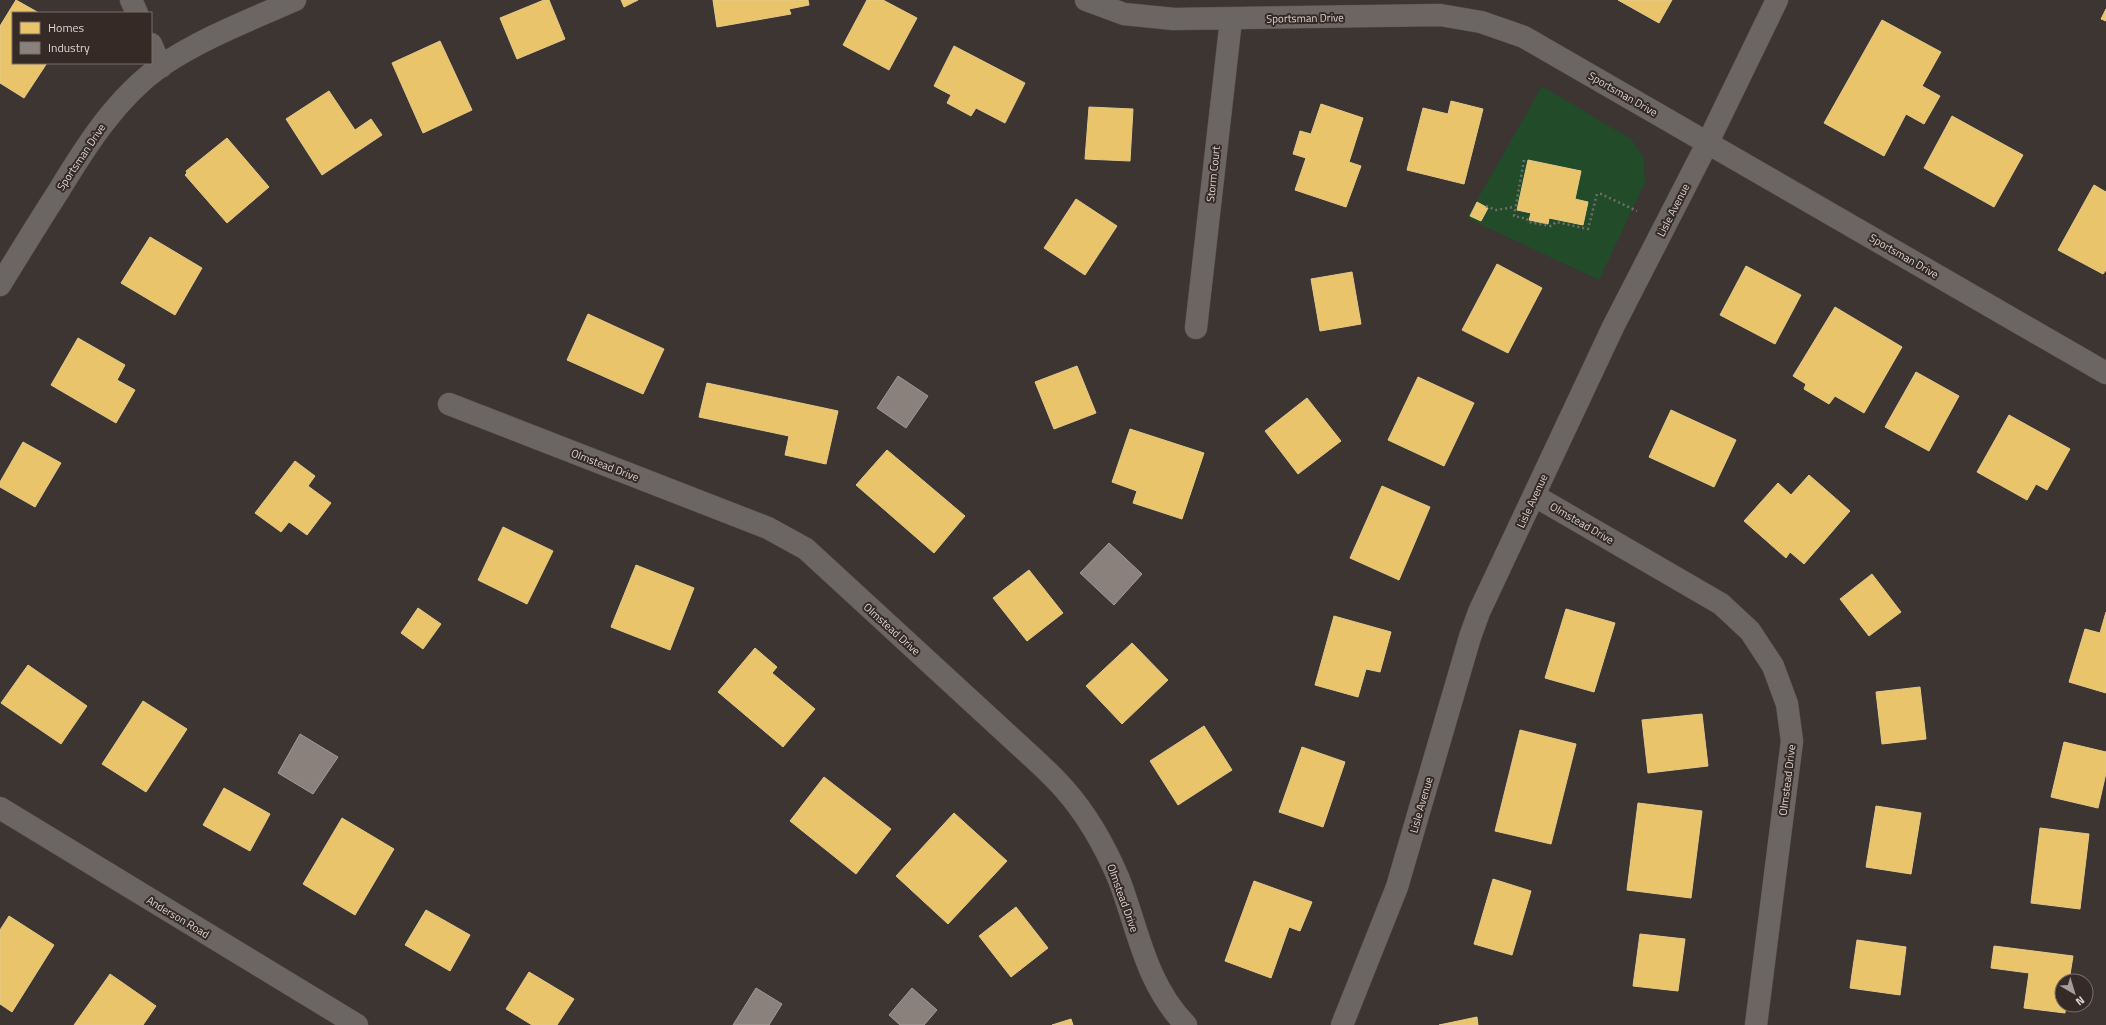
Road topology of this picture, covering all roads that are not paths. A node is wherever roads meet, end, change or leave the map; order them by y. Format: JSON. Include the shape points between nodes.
{"nodes":[{"id":1,"x":131,"y":0,"type":"edge"},
{"id":2,"x":295,"y":0,"type":"edge"},
{"id":3,"x":1086,"y":0,"type":"edge"},
{"id":4,"x":1777,"y":0,"type":"edge"},
{"id":5,"x":137,"y":12,"type":"edge"},
{"id":6,"x":1230,"y":20,"type":"junction"},
{"id":7,"x":152,"y":46,"type":"edge"},
{"id":8,"x":161,"y":66,"type":"junction"},
{"id":9,"x":1708,"y":142,"type":"junction"},
{"id":10,"x":0,"y":285,"type":"edge"},
{"id":11,"x":1196,"y":328,"type":"dead end"},
{"id":12,"x":2106,"y":373,"type":"edge"},
{"id":13,"x":449,"y":404,"type":"dead end"},
{"id":14,"x":1535,"y":496,"type":"junction"},
{"id":15,"x":0,"y":808,"type":"edge"},
{"id":16,"x":357,"y":1025,"type":"edge"},
{"id":17,"x":1186,"y":1025,"type":"edge"},
{"id":18,"x":1342,"y":1025,"type":"edge"},
{"id":19,"x":1756,"y":1025,"type":"edge"}],
"edges":[{"from":1,"to":5,"type":"street"},
{"from":2,"to":8,"type":"street","name":"Sportsman Drive","via":[[215,36]]},
{"from":3,"to":6,"type":"street","name":"Sportsman Drive","via":[[1124,14],[1174,19]]},
{"from":4,"to":9,"type":"street","name":"Lisle Avenue"},
{"from":6,"to":9,"type":"street","name":"Sportsman Drive","via":[[1440,15],[1481,22],[1524,36]]},
{"from":6,"to":11,"type":"street","name":"Storm Court"},
{"from":7,"to":8,"type":"street"},
{"from":8,"to":10,"type":"street","name":"Sportsman Drive","via":[[112,113],[90,140]]},
{"from":9,"to":12,"type":"street","name":"Sportsman Drive"},
{"from":9,"to":14,"type":"street","name":"Lisle Avenue","via":[[1613,327]]},
{"from":13,"to":17,"type":"street","name":"Olmstead Drive","via":[[768,528],[806,549],[1066,791],[1094,830],[1118,876],[1141,950],[1159,988]]},
{"from":14,"to":18,"type":"street","name":"Lisle Avenue","via":[[1479,612],[1398,887]]},
{"from":14,"to":19,"type":"street","name":"Olmstead Drive","via":[[1721,604],[1750,631],[1773,666],[1787,704],[1792,741]]},
{"from":15,"to":16,"type":"street","name":"Anderson Road"}]}
